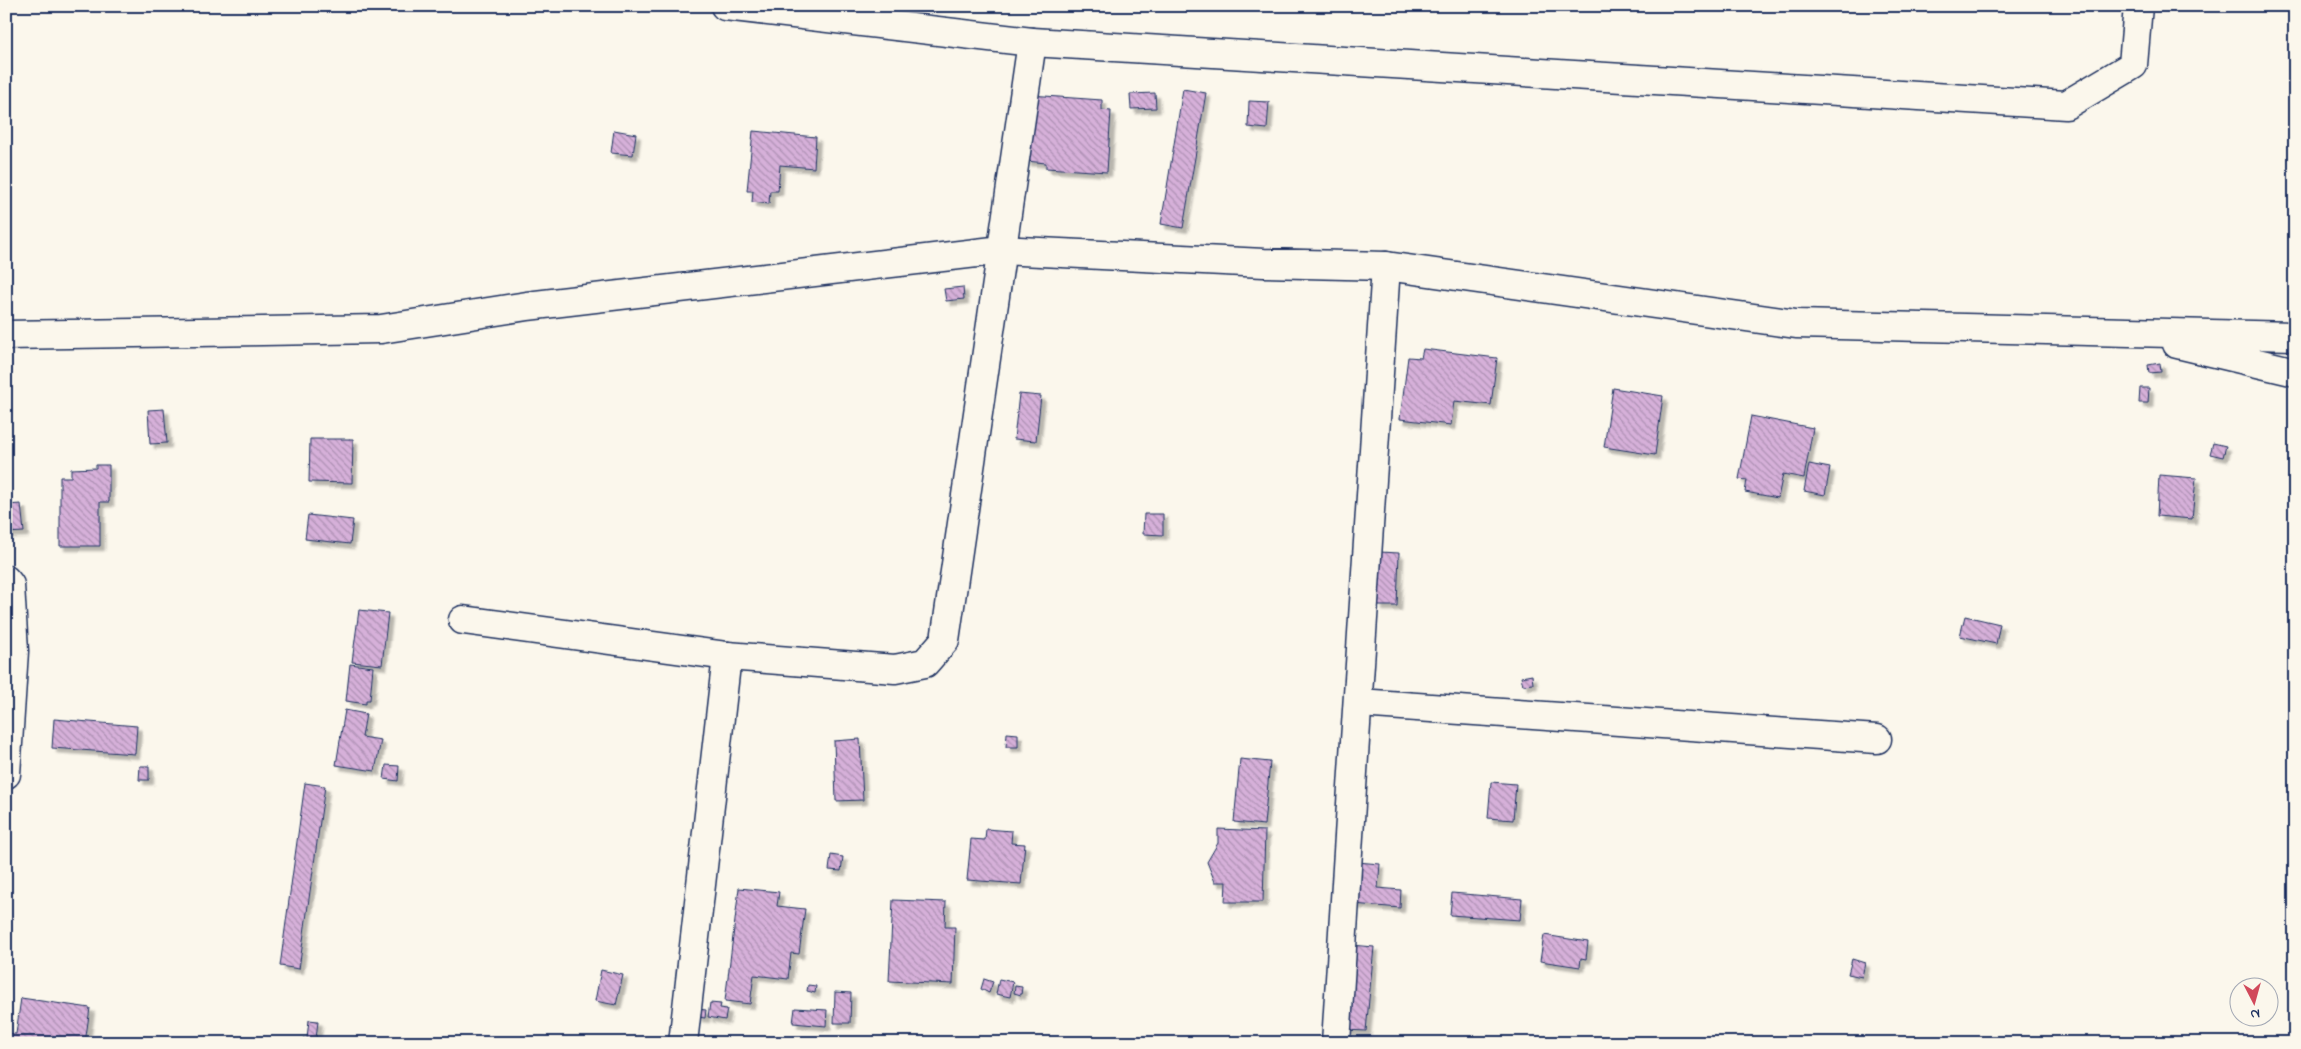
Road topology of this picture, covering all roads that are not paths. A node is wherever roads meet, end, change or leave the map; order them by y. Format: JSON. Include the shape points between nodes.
{"nodes":[{"id":1,"x":725,"y":6,"type":"edge"},
{"id":2,"x":2138,"y":6,"type":"edge"},
{"id":3,"x":1032,"y":42,"type":"junction"},
{"id":4,"x":1002,"y":250,"type":"junction"},
{"id":5,"x":1386,"y":266,"type":"junction"},
{"id":6,"x":2123,"y":331,"type":"junction"},
{"id":7,"x":6,"y":335,"type":"edge"},
{"id":8,"x":2295,"y":336,"type":"edge"},
{"id":9,"x":2295,"y":372,"type":"edge"},
{"id":10,"x":6,"y":580,"type":"edge"},
{"id":11,"x":463,"y":620,"type":"dead end"},
{"id":12,"x":727,"y":656,"type":"junction"},
{"id":13,"x":1359,"y":703,"type":"junction"},
{"id":14,"x":1877,"y":739,"type":"dead end"},
{"id":15,"x":6,"y":774,"type":"edge"},
{"id":16,"x":683,"y":1043,"type":"edge"},
{"id":17,"x":1336,"y":1043,"type":"edge"}],
"edges":[{"from":1,"to":3,"type":"street"},
{"from":2,"to":3,"type":"street","via":[[2133,66],[2066,105]]},
{"from":3,"to":4,"type":"street"},
{"from":4,"to":5,"type":"street"},
{"from":4,"to":7,"type":"street","via":[[527,306],[381,329]]},
{"from":4,"to":12,"type":"street","via":[[945,640],[925,663],[895,669]]},
{"from":5,"to":6,"type":"street","via":[[1796,324]]},
{"from":5,"to":13,"type":"street","via":[[1369,491]]},
{"from":6,"to":8,"type":"street"},
{"from":6,"to":9,"type":"street"},
{"from":10,"to":15,"type":"street","via":[[10,585],[14,651]]},
{"from":11,"to":12,"type":"street"},
{"from":12,"to":16,"type":"street"},
{"from":13,"to":14,"type":"street"},
{"from":13,"to":17,"type":"street"}]}
